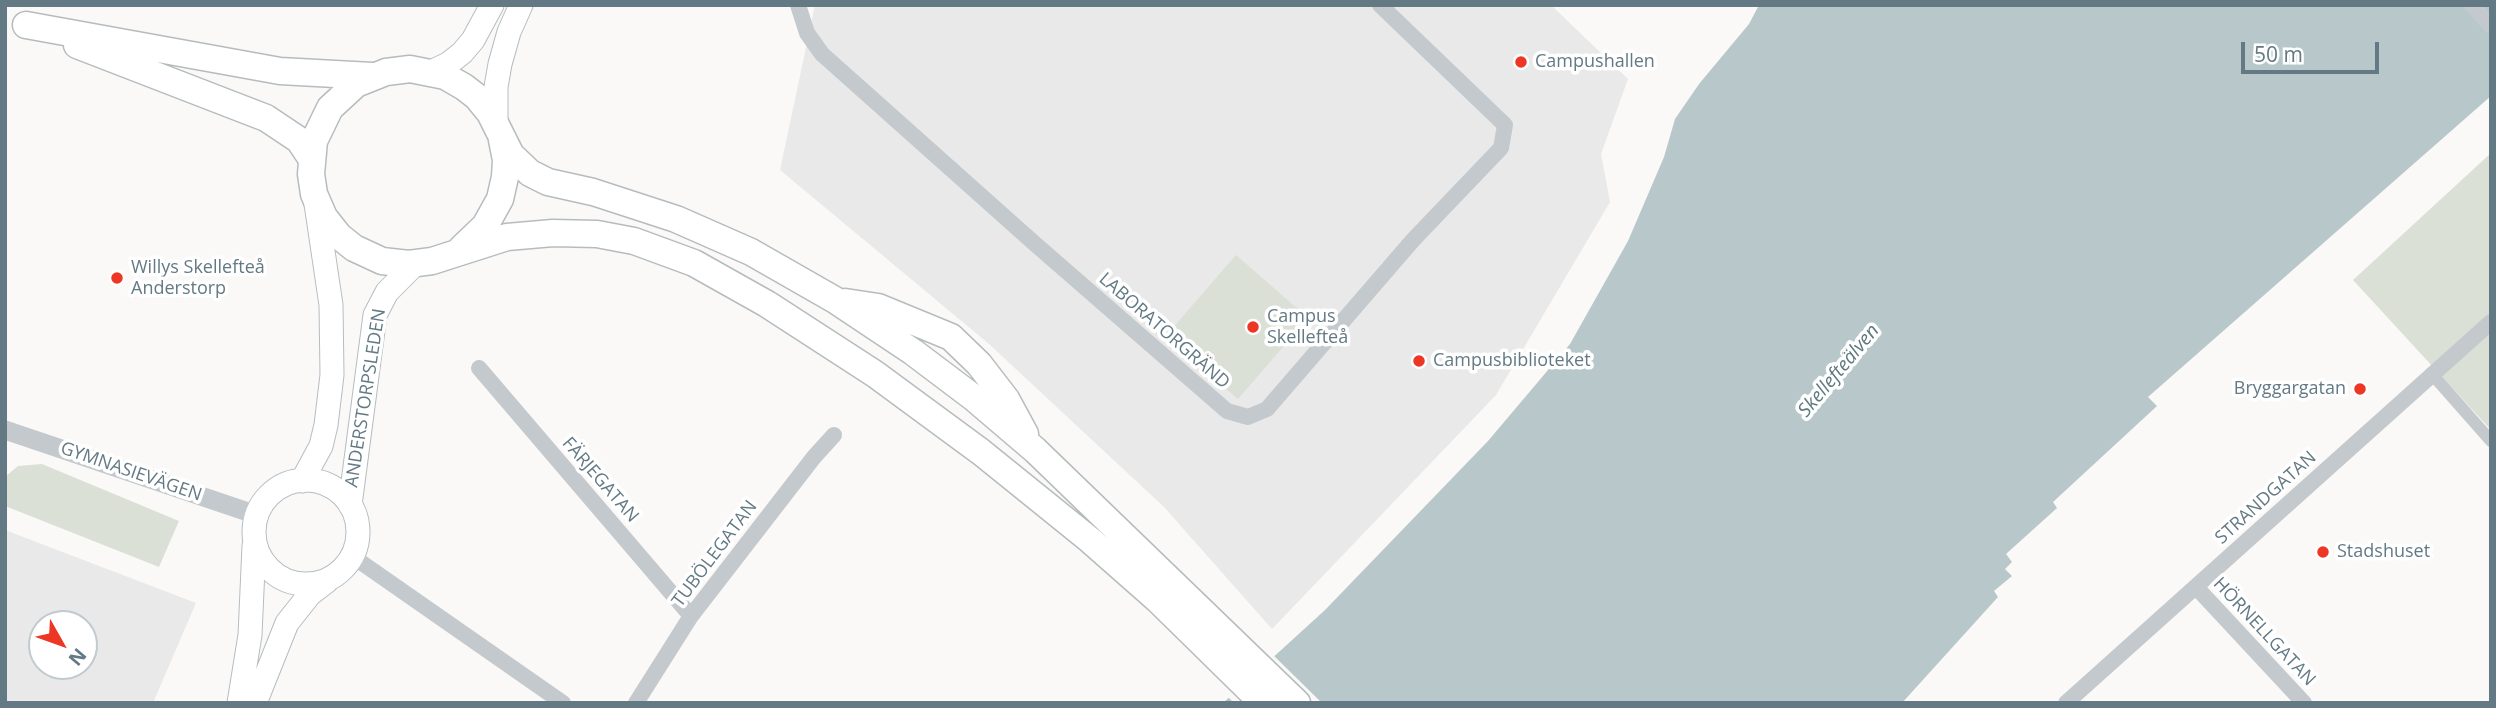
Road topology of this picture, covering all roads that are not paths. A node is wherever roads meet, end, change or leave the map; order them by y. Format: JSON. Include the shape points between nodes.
{"nodes":[{"id":1,"x":492,"y":5,"type":"edge"},
{"id":2,"x":521,"y":5,"type":"edge"},
{"id":3,"x":799,"y":5,"type":"edge"},
{"id":4,"x":1380,"y":5,"type":"edge"},
{"id":5,"x":2472,"y":5,"type":"edge"},
{"id":6,"x":15,"y":22,"type":"edge"},
{"id":7,"x":2491,"y":26,"type":"edge"},
{"id":8,"x":431,"y":72,"type":"junction"},
{"id":9,"x":372,"y":76,"type":"junction"},
{"id":10,"x":497,"y":127,"type":"junction"},
{"id":11,"x":311,"y":158,"type":"junction"},
{"id":12,"x":314,"y":194,"type":"junction"},
{"id":13,"x":424,"y":263,"type":"junction"},
{"id":14,"x":2491,"y":321,"type":"edge"},
{"id":15,"x":479,"y":368,"type":"dead end"},
{"id":16,"x":2431,"y":373,"type":"junction"},
{"id":17,"x":5,"y":430,"type":"edge"},
{"id":18,"x":834,"y":435,"type":"dead end"},
{"id":19,"x":2491,"y":441,"type":"edge"},
{"id":20,"x":302,"y":481,"type":"junction"},
{"id":21,"x":350,"y":505,"type":"junction"},
{"id":22,"x":256,"y":522,"type":"junction"},
{"id":23,"x":352,"y":556,"type":"junction"},
{"id":24,"x":334,"y":576,"type":"junction"},
{"id":25,"x":2196,"y":587,"type":"junction"},
{"id":26,"x":691,"y":616,"type":"junction"},
{"id":27,"x":1219,"y":643,"type":"junction"},
{"id":28,"x":239,"y":703,"type":"edge"},
{"id":29,"x":255,"y":703,"type":"edge"},
{"id":30,"x":563,"y":703,"type":"edge"},
{"id":31,"x":636,"y":703,"type":"edge"},
{"id":32,"x":1263,"y":703,"type":"edge"},
{"id":33,"x":1297,"y":703,"type":"edge"},
{"id":34,"x":2066,"y":703,"type":"edge"},
{"id":35,"x":2304,"y":703,"type":"edge"}],
"edges":[{"from":1,"to":8,"type":"main road","via":[[473,40],[448,64]]},
{"from":2,"to":10,"type":"main road","via":[[500,64]]},
{"from":3,"to":4,"type":"street","name":"LABORATORGRÄND","via":[[807,33],[822,54],[1227,411],[1248,417],[1267,409],[1413,240],[1501,148],[1505,125]]},
{"from":5,"to":7,"type":"street"},
{"from":6,"to":9,"type":"highway","via":[[280,71]]},
{"from":6,"to":11,"type":"highway","via":[[266,118],[299,140]]},
{"from":8,"to":9,"type":"highway","via":[[402,69]]},
{"from":8,"to":10,"type":"highway","via":[[477,97]]},
{"from":9,"to":11,"type":"highway","via":[[330,108]]},
{"from":10,"to":13,"type":"highway","via":[[505,153],[505,177],[493,216],[456,252]]},
{"from":10,"to":27,"type":"highway","via":[[511,155],[530,173],[676,219],[751,252],[835,300],[878,307],[951,337],[1006,399],[1035,450]]},
{"from":11,"to":12,"type":"highway"},
{"from":12,"to":13,"type":"highway","via":[[330,226],[354,248],[382,261]]},
{"from":12,"to":20,"type":"main road","name":"ANDERSTORPSLEDEN","via":[[331,304],[332,375],[321,446]]},
{"from":13,"to":21,"type":"main road","name":"ANDERSTORPSLEDEN","via":[[387,292],[375,315]]},
{"from":13,"to":27,"type":"highway","via":[[507,237],[553,233],[634,241],[694,262],[875,374],[981,452],[1157,599]]},
{"from":14,"to":16,"type":"street","name":"STRANDGATAN"},
{"from":15,"to":26,"type":"street","name":"FÄRJEGATAN"},
{"from":16,"to":19,"type":"street"},
{"from":16,"to":25,"type":"street","name":"STRANDGATAN"},
{"from":17,"to":22,"type":"street","name":"GYMNASIEVÄGEN"},
{"from":18,"to":26,"type":"street","name":"TUBÖLEGATAN"},
{"from":20,"to":21,"type":"main road","via":[[332,487]]},
{"from":20,"to":22,"type":"main road","via":[[271,494]]},
{"from":21,"to":23,"type":"main road","via":[[358,530]]},
{"from":22,"to":24,"type":"main road","via":[[256,547],[278,576],[309,584]]},
{"from":22,"to":28,"type":"main road","via":[[250,635]]},
{"from":23,"to":24,"type":"main road"},
{"from":23,"to":30,"type":"street"},
{"from":24,"to":29,"type":"main road","via":[[310,594],[287,623]]},
{"from":25,"to":34,"type":"street","name":"STRANDGATAN"},
{"from":25,"to":35,"type":"street","name":"HÖRNELLGATAN"},
{"from":26,"to":31,"type":"street","name":"TUBÖLEGATAN"},
{"from":27,"to":32,"type":"highway"},
{"from":27,"to":33,"type":"highway"}]}
